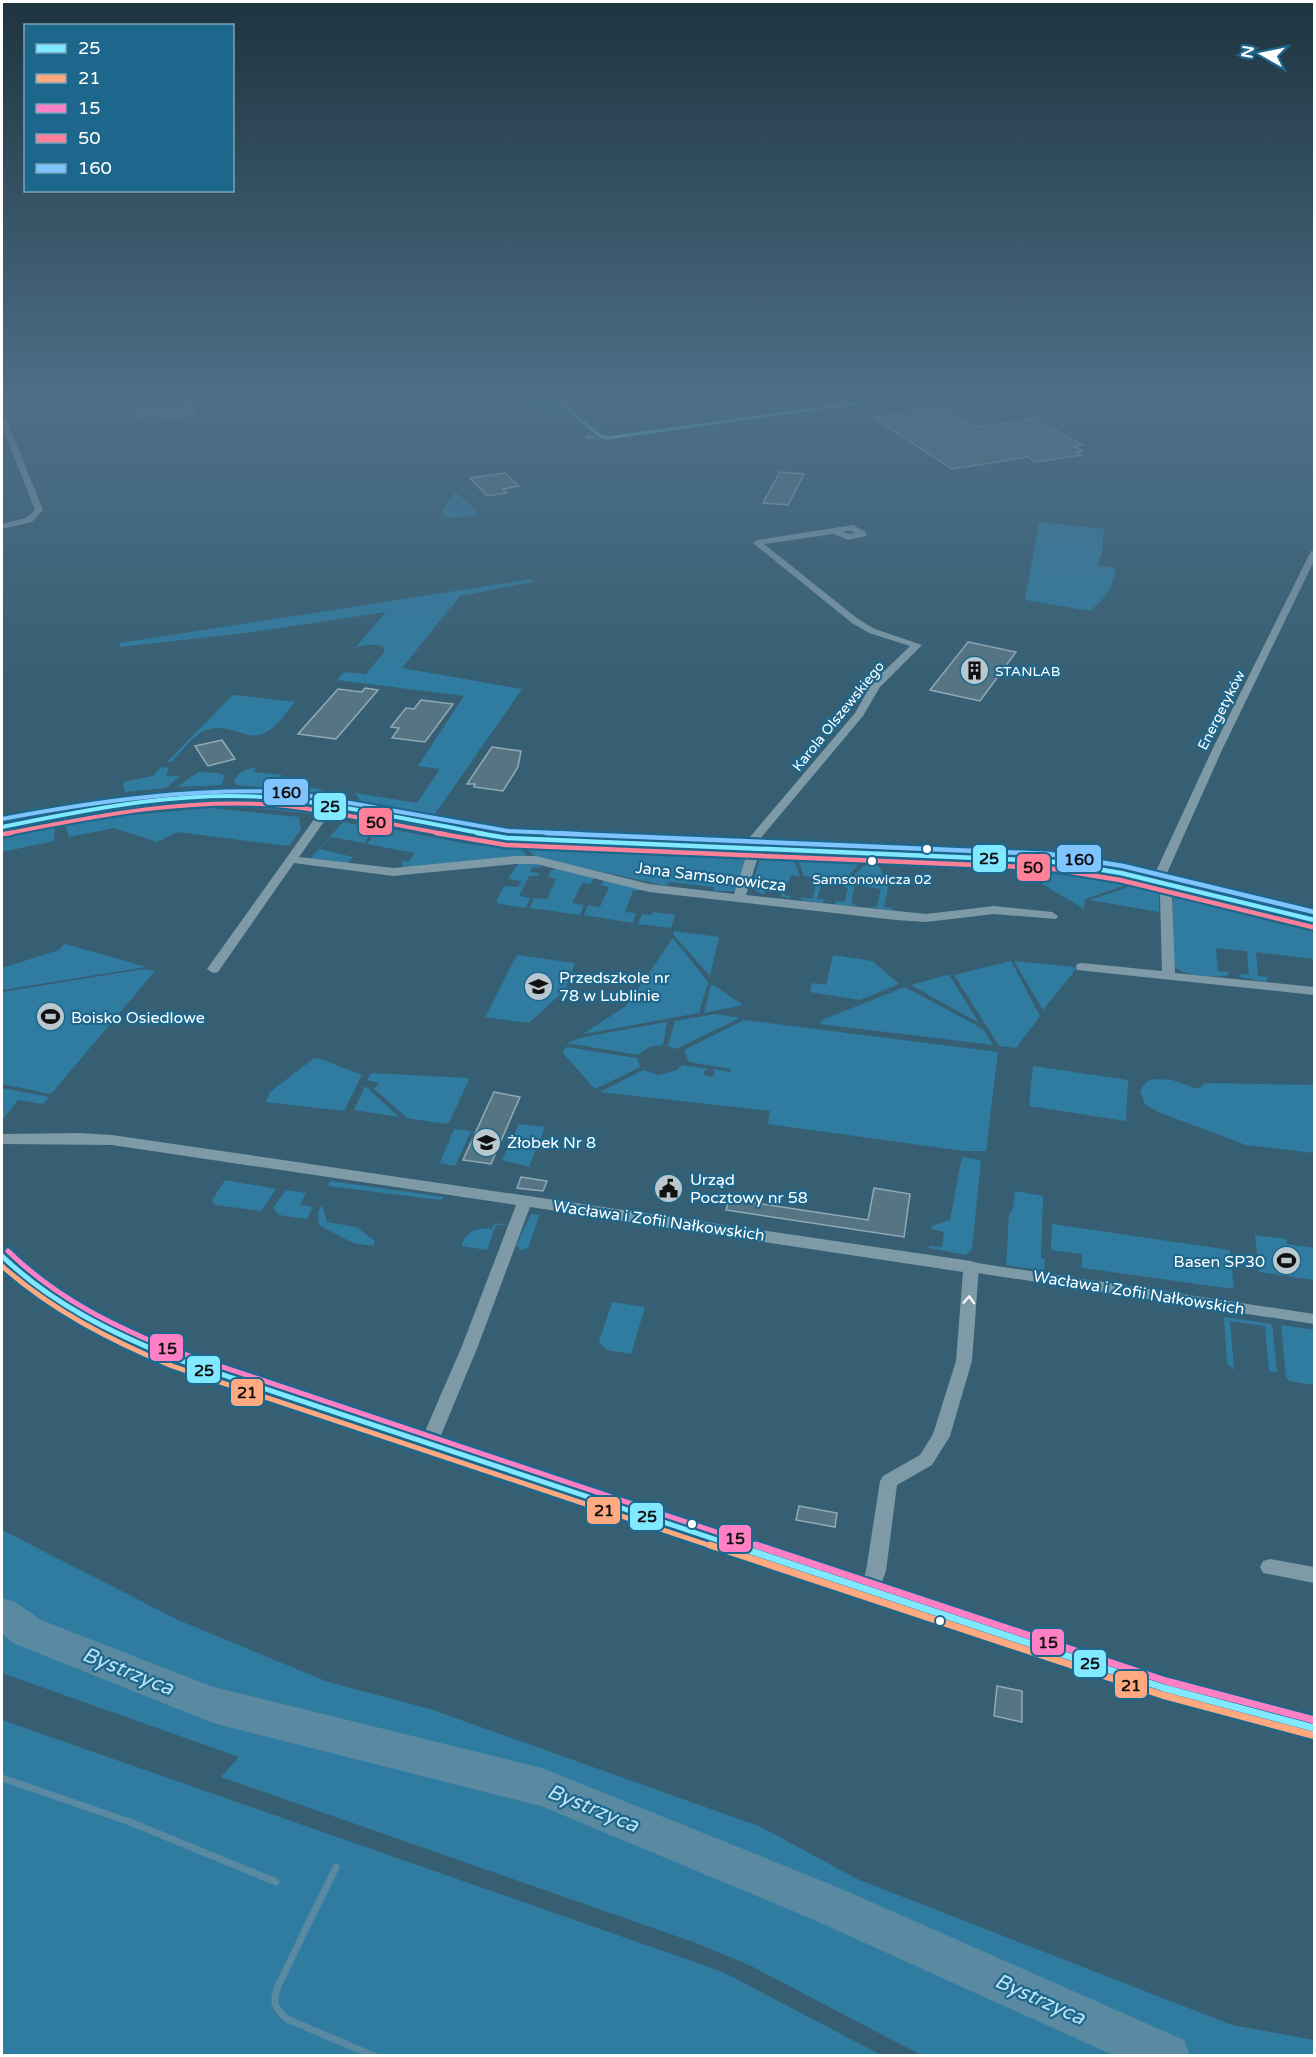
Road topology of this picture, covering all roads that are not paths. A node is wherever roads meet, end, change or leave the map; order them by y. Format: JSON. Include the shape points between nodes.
{"nodes":[{"id":1,"x":32,"y":493,"type":"edge"},
{"id":2,"x":2,"y":526,"type":"edge"},
{"id":3,"x":838,"y":531,"type":"dead end"},
{"id":4,"x":1314,"y":553,"type":"edge"},
{"id":5,"x":329,"y":806,"type":"junction"},
{"id":6,"x":2,"y":827,"type":"edge"},
{"id":7,"x":753,"y":848,"type":"junction"},
{"id":8,"x":290,"y":860,"type":"junction"},
{"id":9,"x":1162,"y":883,"type":"junction"},
{"id":10,"x":739,"y":897,"type":"junction"},
{"id":11,"x":1052,"y":916,"type":"dead end"},
{"id":12,"x":1314,"y":920,"type":"edge"},
{"id":13,"x":1082,"y":967,"type":"dead end"},
{"id":14,"x":213,"y":969,"type":"dead end"},
{"id":15,"x":1169,"y":975,"type":"junction"},
{"id":16,"x":1314,"y":991,"type":"edge"},
{"id":17,"x":2,"y":1139,"type":"edge"},
{"id":18,"x":525,"y":1201,"type":"junction"},
{"id":19,"x":2,"y":1257,"type":"edge"},
{"id":20,"x":972,"y":1267,"type":"junction"},
{"id":21,"x":1314,"y":1319,"type":"edge"},
{"id":22,"x":428,"y":1445,"type":"junction"},
{"id":23,"x":1270,"y":1567,"type":"dead end"},
{"id":24,"x":1314,"y":1575,"type":"edge"},
{"id":25,"x":868,"y":1591,"type":"junction"},
{"id":26,"x":1314,"y":1728,"type":"edge"}],
"edges":[{"from":1,"to":2,"type":"street","via":[[39,510],[28,520]]},
{"from":3,"to":7,"type":"street","name":"Karola Olszewskiego","via":[[757,543],[855,621],[872,631],[917,645],[876,686],[859,714],[754,839]]},
{"from":4,"to":9,"type":"street","name":"Energetyków","via":[[1217,750]]},
{"from":5,"to":6,"type":"street","via":[[267,797],[182,797]]},
{"from":5,"to":7,"type":"street","via":[[486,836]]},
{"from":5,"to":8,"type":"street"},
{"from":7,"to":9,"type":"street","via":[[1030,860],[1098,868]]},
{"from":7,"to":10,"type":"street"},
{"from":8,"to":10,"type":"street","name":"Jana Samsonowicza","via":[[393,872],[536,860],[650,888]]},
{"from":8,"to":14,"type":"street"},
{"from":9,"to":12,"type":"street"},
{"from":9,"to":15,"type":"street","via":[[1166,896]]},
{"from":10,"to":11,"type":"street","name":"Jana Samsonowicza","via":[[906,917],[994,910]]},
{"from":13,"to":15,"type":"street"},
{"from":15,"to":16,"type":"street"},
{"from":17,"to":18,"type":"street","name":"Wacława i Zofii Nałkowskich","via":[[112,1140]]},
{"from":18,"to":20,"type":"street","name":"Wacława i Zofii Nałkowskich"},
{"from":18,"to":22,"type":"street"},
{"from":19,"to":22,"type":"street","via":[[80,1315],[129,1342]]},
{"from":20,"to":21,"type":"street","name":"Wacława i Zofii Nałkowskich"},
{"from":25,"to":20,"type":"street","one_way":true,"via":[[876,1571],[889,1481],[926,1460],[941,1436],[962,1369]]},
{"from":22,"to":25,"type":"street"},
{"from":23,"to":24,"type":"street"},
{"from":25,"to":26,"type":"street","via":[[1185,1694]]}]}
